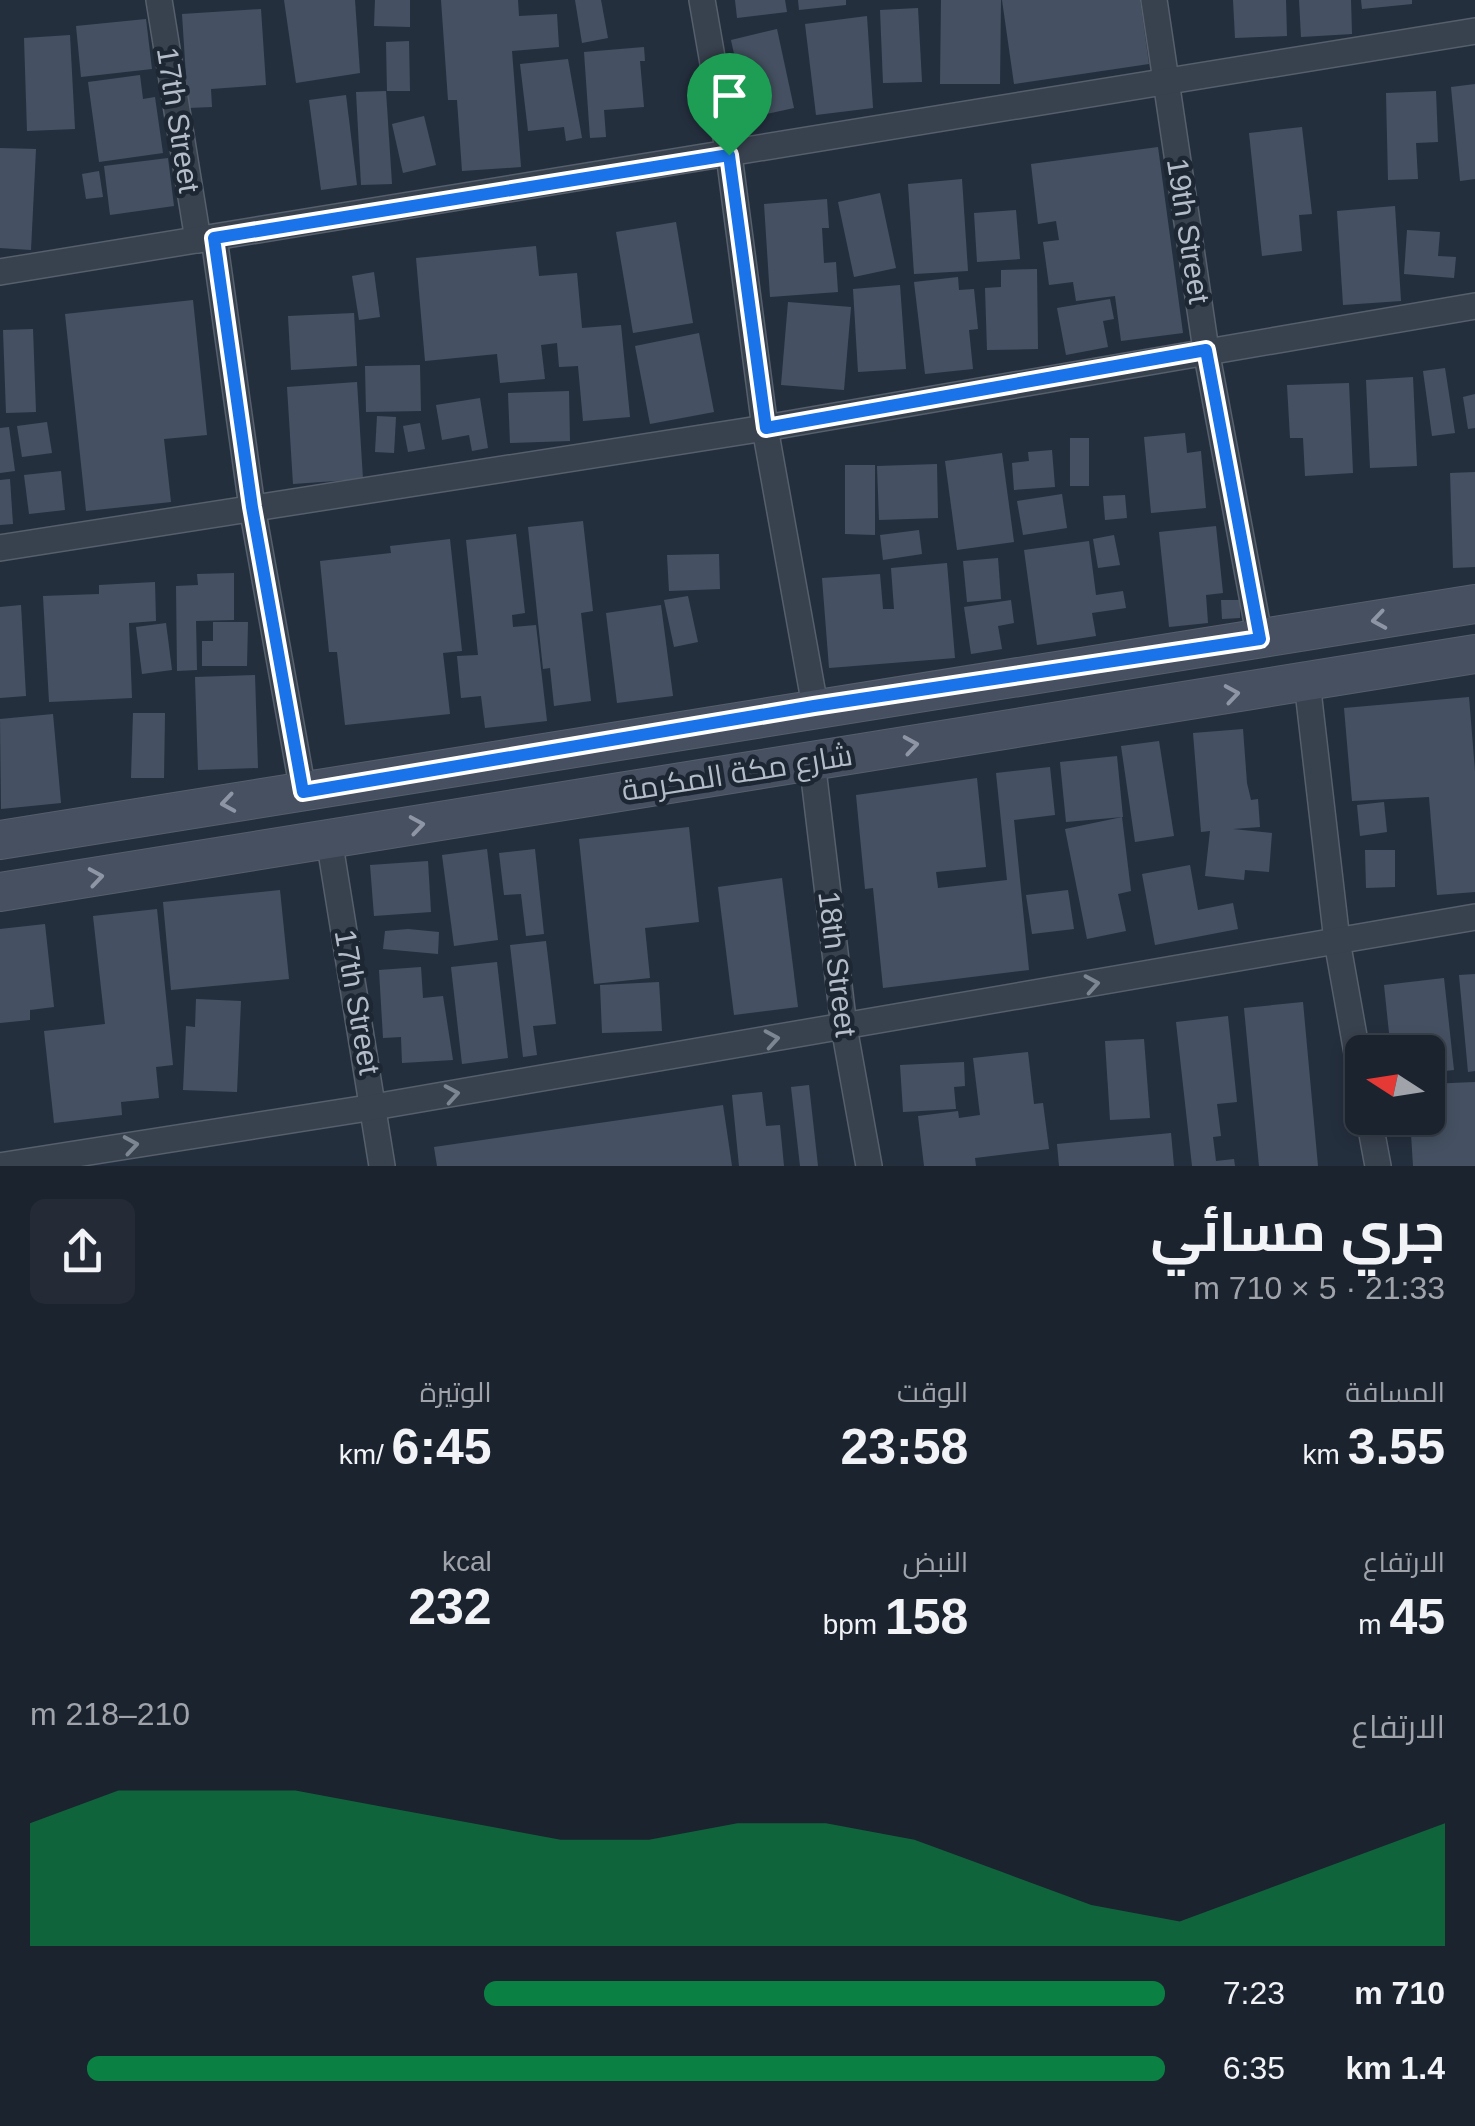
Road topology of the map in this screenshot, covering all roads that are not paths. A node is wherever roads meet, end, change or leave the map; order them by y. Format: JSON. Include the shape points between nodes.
{"nodes":[{"id":1,"x":159,"y":0,"type":"edge"},
{"id":2,"x":702,"y":0,"type":"edge"},
{"id":3,"x":1154,"y":0,"type":"edge"},
{"id":4,"x":1475,"y":30,"type":"edge"},
{"id":5,"x":1166,"y":82,"type":"junction"},
{"id":6,"x":729,"y":155,"type":"junction"},
{"id":7,"x":206,"y":239,"type":"junction"},
{"id":8,"x":0,"y":272,"type":"edge"},
{"id":9,"x":1475,"y":306,"type":"edge"},
{"id":10,"x":1206,"y":350,"type":"junction"},
{"id":11,"x":766,"y":428,"type":"junction"},
{"id":12,"x":252,"y":507,"type":"junction"},
{"id":13,"x":0,"y":548,"type":"edge"},
{"id":14,"x":1475,"y":604,"type":"edge"},
{"id":15,"x":1260,"y":639,"type":"junction"},
{"id":16,"x":1475,"y":654,"type":"edge"},
{"id":17,"x":1307,"y":682,"type":"junction"},
{"id":18,"x":814,"y":706,"type":"junction"},
{"id":19,"x":812,"y":761,"type":"junction"},
{"id":20,"x":303,"y":792,"type":"junction"},
{"id":21,"x":329,"y":839,"type":"junction"},
{"id":22,"x":0,"y":840,"type":"edge"},
{"id":23,"x":0,"y":892,"type":"edge"},
{"id":24,"x":1475,"y":917,"type":"edge"},
{"id":25,"x":1337,"y":941,"type":"junction"},
{"id":26,"x":844,"y":1026,"type":"junction"},
{"id":27,"x":1354,"y":1035,"type":"edge"},
{"id":28,"x":374,"y":1107,"type":"junction"},
{"id":29,"x":1372,"y":1135,"type":"edge"},
{"id":30,"x":0,"y":1166,"type":"edge"},
{"id":31,"x":382,"y":1166,"type":"edge"},
{"id":32,"x":870,"y":1166,"type":"edge"},
{"id":33,"x":1378,"y":1166,"type":"edge"}],
"edges":[{"from":1,"to":7,"type":"street","name":"17th Street"},
{"from":2,"to":6,"type":"street"},
{"from":3,"to":5,"type":"street","name":"19th Street"},
{"from":4,"to":5,"type":"street"},
{"from":5,"to":6,"type":"street"},
{"from":5,"to":10,"type":"street","name":"19th Street"},
{"from":6,"to":7,"type":"street"},
{"from":6,"to":11,"type":"street"},
{"from":7,"to":8,"type":"street"},
{"from":7,"to":12,"type":"street","name":"17th Street"},
{"from":9,"to":10,"type":"street"},
{"from":10,"to":11,"type":"street"},
{"from":10,"to":15,"type":"street","name":"19th Street"},
{"from":11,"to":12,"type":"street"},
{"from":11,"to":18,"type":"street"},
{"from":12,"to":13,"type":"street"},
{"from":12,"to":20,"type":"street","name":"17th Street"},
{"from":14,"to":15,"type":"main road","name":"شارع مكة المكرمة","one_way":true},
{"from":15,"to":18,"type":"main road","name":"شارع مكة المكرمة"},
{"from":16,"to":17,"type":"main road","name":"شارع مكة المكرمة"},
{"from":19,"to":17,"type":"main road","name":"شارع مكة المكرمة","one_way":true},
{"from":17,"to":25,"type":"street"},
{"from":18,"to":20,"type":"main road","name":"شارع مكة المكرمة"},
{"from":21,"to":19,"type":"main road","name":"شارع مكة المكرمة","one_way":true},
{"from":19,"to":26,"type":"street","name":"18th Street"},
{"from":20,"to":22,"type":"main road","name":"شارع مكة المكرمة","one_way":true},
{"from":23,"to":21,"type":"main road","name":"شارع مكة المكرمة","one_way":true},
{"from":21,"to":28,"type":"street","name":"17th Street"},
{"from":24,"to":25,"type":"street"},
{"from":26,"to":25,"type":"street","one_way":true},
{"from":25,"to":27,"type":"street"},
{"from":28,"to":26,"type":"street","one_way":true},
{"from":26,"to":32,"type":"street","name":"18th Street"},
{"from":30,"to":28,"type":"street","one_way":true},
{"from":28,"to":31,"type":"street","name":"17th Street"},
{"from":29,"to":33,"type":"street"}]}
